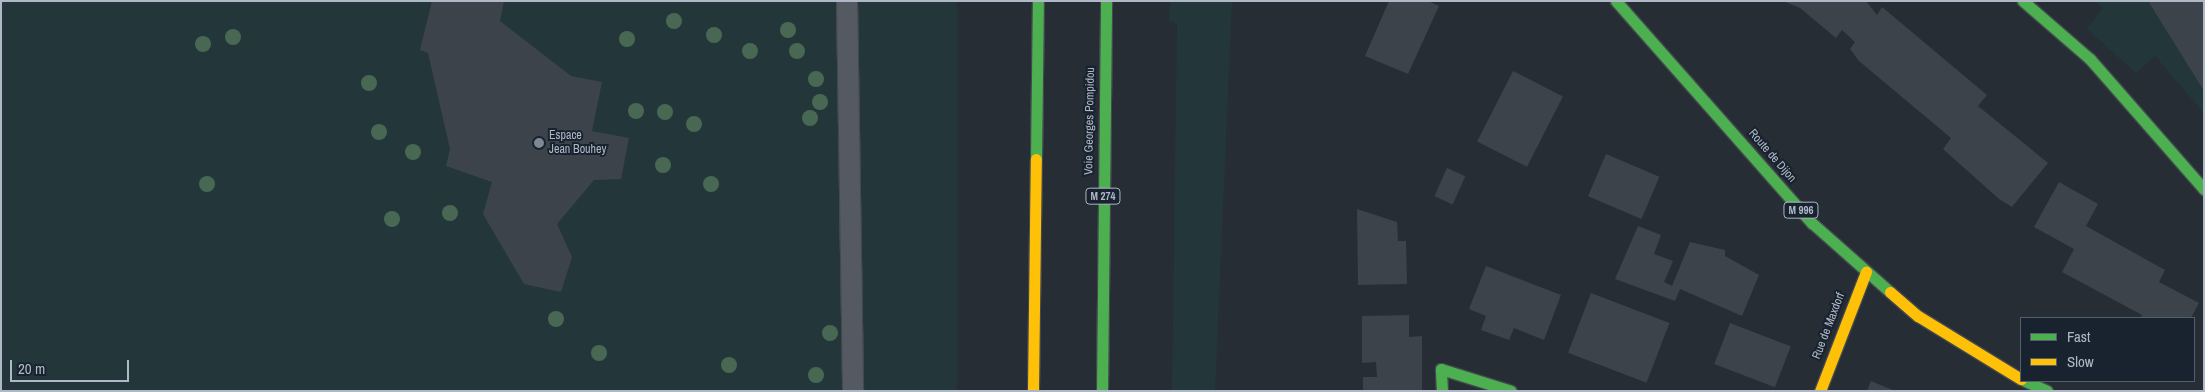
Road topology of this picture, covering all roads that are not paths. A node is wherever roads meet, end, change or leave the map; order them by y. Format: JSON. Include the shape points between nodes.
{"nodes":[{"id":1,"x":847,"y":1,"type":"edge"},
{"id":2,"x":1038,"y":1,"type":"edge"},
{"id":3,"x":1106,"y":1,"type":"edge"},
{"id":4,"x":1616,"y":1,"type":"edge"},
{"id":5,"x":2023,"y":1,"type":"edge"},
{"id":6,"x":2204,"y":189,"type":"edge"},
{"id":7,"x":1866,"y":272,"type":"junction"},
{"id":8,"x":2020,"y":378,"type":"edge"},
{"id":9,"x":2027,"y":382,"type":"edge"},
{"id":10,"x":853,"y":391,"type":"edge"},
{"id":11,"x":1033,"y":391,"type":"edge"},
{"id":12,"x":1102,"y":391,"type":"edge"},
{"id":13,"x":1442,"y":391,"type":"edge"},
{"id":14,"x":1511,"y":391,"type":"edge"},
{"id":15,"x":1820,"y":391,"type":"edge"},
{"id":16,"x":2047,"y":391,"type":"edge"}],
"edges":[{"from":1,"to":10,"type":"lane"},
{"from":2,"to":11,"type":"main road"},
{"from":3,"to":12,"type":"main road","name":"Voie Georges Pompidou","number":"M 274"},
{"from":4,"to":7,"type":"main road","name":"Route de Dijon","number":"M 996","via":[[1812,223]]},
{"from":5,"to":6,"type":"main road","via":[[2090,59]]},
{"from":7,"to":8,"type":"main road","name":"Route de Dijon","number":"M 996","via":[[1918,316]]},
{"from":7,"to":15,"type":"main road","name":"Rue de Maxdorf"},
{"from":9,"to":16,"type":"main road"},
{"from":13,"to":14,"type":"main road","via":[[1440,369]]}]}
